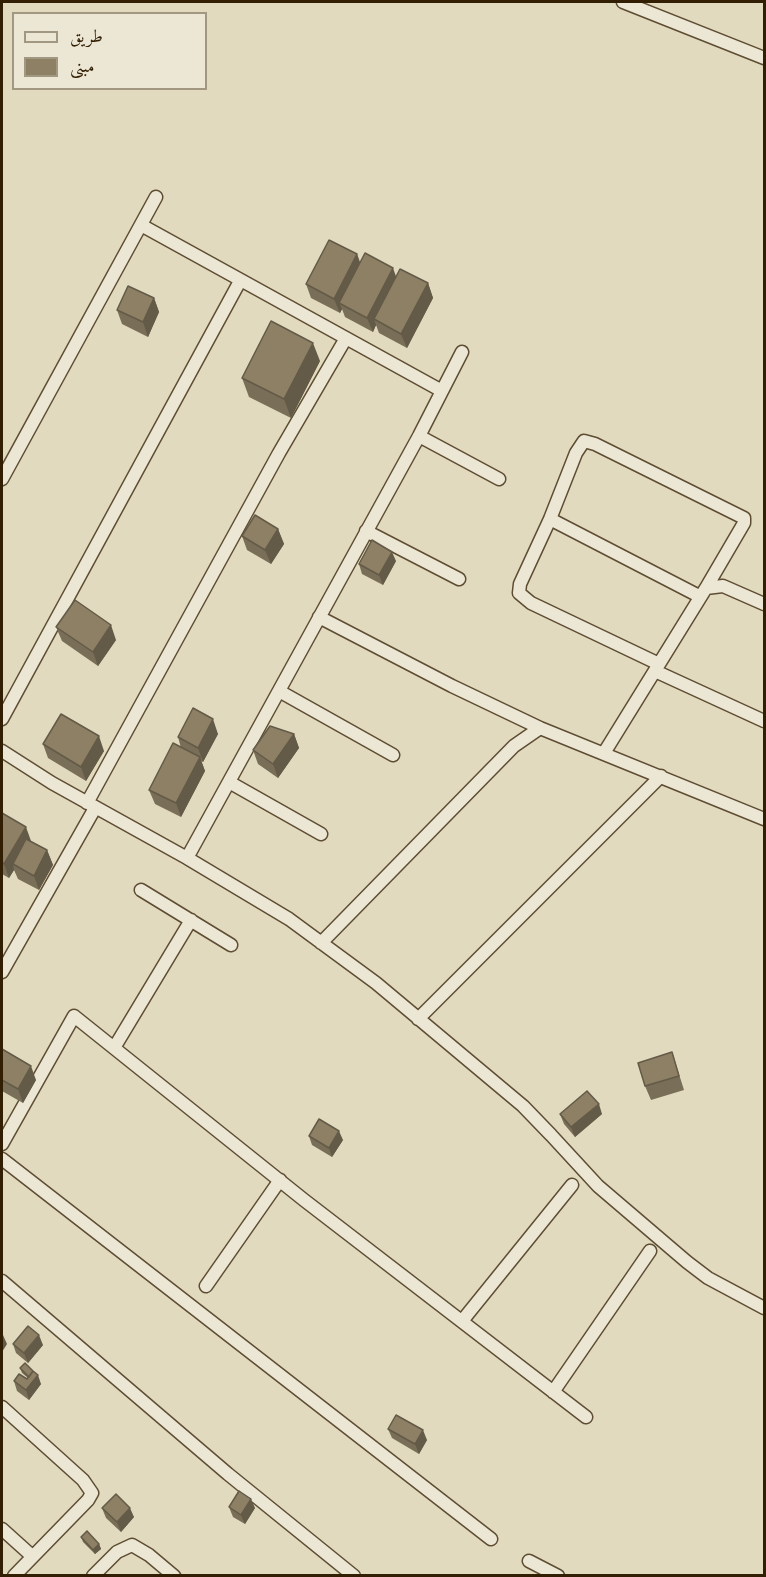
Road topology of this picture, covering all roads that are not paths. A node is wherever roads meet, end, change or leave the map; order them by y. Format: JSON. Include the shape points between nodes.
{"nodes":[{"id":1,"x":623,"y":2,"type":"edge"},
{"id":2,"x":765,"y":58,"type":"edge"},
{"id":3,"x":156,"y":197,"type":"dead end"},
{"id":4,"x":141,"y":225,"type":"junction"},
{"id":5,"x":240,"y":281,"type":"junction"},
{"id":6,"x":346,"y":338,"type":"junction"},
{"id":7,"x":462,"y":352,"type":"dead end"},
{"id":8,"x":442,"y":391,"type":"junction"},
{"id":9,"x":419,"y":436,"type":"junction"},
{"id":10,"x":499,"y":478,"type":"dead end"},
{"id":11,"x":2,"y":479,"type":"edge"},
{"id":12,"x":550,"y":519,"type":"junction"},
{"id":13,"x":366,"y":531,"type":"junction"},
{"id":14,"x":459,"y":579,"type":"dead end"},
{"id":15,"x":702,"y":592,"type":"junction"},
{"id":16,"x":765,"y":604,"type":"edge"},
{"id":17,"x":319,"y":617,"type":"junction"},
{"id":18,"x":657,"y":668,"type":"junction"},
{"id":19,"x":279,"y":691,"type":"junction"},
{"id":20,"x":2,"y":719,"type":"edge"},
{"id":21,"x":765,"y":721,"type":"edge"},
{"id":22,"x":540,"y":728,"type":"junction"},
{"id":23,"x":2,"y":751,"type":"edge"},
{"id":24,"x":604,"y":753,"type":"junction"},
{"id":25,"x":393,"y":755,"type":"dead end"},
{"id":26,"x":661,"y":776,"type":"junction"},
{"id":27,"x":229,"y":782,"type":"junction"},
{"id":28,"x":91,"y":806,"type":"junction"},
{"id":29,"x":765,"y":819,"type":"edge"},
{"id":30,"x":321,"y":834,"type":"dead end"},
{"id":31,"x":187,"y":858,"type":"junction"},
{"id":32,"x":141,"y":890,"type":"dead end"},
{"id":33,"x":190,"y":920,"type":"junction"},
{"id":34,"x":321,"y":943,"type":"junction"},
{"id":35,"x":231,"y":945,"type":"dead end"},
{"id":36,"x":2,"y":972,"type":"edge"},
{"id":37,"x":418,"y":1019,"type":"junction"},
{"id":38,"x":114,"y":1048,"type":"junction"},
{"id":39,"x":2,"y":1144,"type":"edge"},
{"id":40,"x":2,"y":1159,"type":"edge"},
{"id":41,"x":280,"y":1180,"type":"junction"},
{"id":42,"x":572,"y":1185,"type":"dead end"},
{"id":43,"x":650,"y":1251,"type":"dead end"},
{"id":44,"x":2,"y":1281,"type":"edge"},
{"id":45,"x":206,"y":1286,"type":"dead end"},
{"id":46,"x":765,"y":1308,"type":"edge"},
{"id":47,"x":462,"y":1322,"type":"junction"},
{"id":48,"x":554,"y":1392,"type":"junction"},
{"id":49,"x":2,"y":1407,"type":"edge"},
{"id":50,"x":586,"y":1417,"type":"dead end"},
{"id":51,"x":2,"y":1529,"type":"edge"},
{"id":52,"x":491,"y":1539,"type":"dead end"},
{"id":53,"x":32,"y":1556,"type":"junction"},
{"id":54,"x":529,"y":1561,"type":"dead end"},
{"id":55,"x":14,"y":1575,"type":"edge"},
{"id":56,"x":93,"y":1575,"type":"edge"},
{"id":57,"x":174,"y":1575,"type":"edge"},
{"id":58,"x":354,"y":1575,"type":"edge"},
{"id":59,"x":558,"y":1575,"type":"edge"}],
"edges":[{"from":1,"to":2,"type":"street"},
{"from":3,"to":4,"type":"street"},
{"from":4,"to":5,"type":"street"},
{"from":4,"to":11,"type":"street"},
{"from":5,"to":6,"type":"street"},
{"from":5,"to":20,"type":"street"},
{"from":6,"to":8,"type":"street"},
{"from":6,"to":28,"type":"street","via":[[279,453]]},
{"from":7,"to":8,"type":"street"},
{"from":8,"to":9,"type":"street"},
{"from":9,"to":10,"type":"street"},
{"from":9,"to":13,"type":"street"},
{"from":12,"to":15,"type":"street"},
{"from":12,"to":15,"type":"street","via":[[579,446],[584,441],[595,444],[744,518]]},
{"from":12,"to":18,"type":"street","via":[[519,593],[531,603]]},
{"from":13,"to":14,"type":"street"},
{"from":13,"to":17,"type":"street"},
{"from":15,"to":16,"type":"street","via":[[723,586]]},
{"from":15,"to":18,"type":"street"},
{"from":17,"to":19,"type":"street"},
{"from":17,"to":22,"type":"street"},
{"from":18,"to":21,"type":"street"},
{"from":18,"to":24,"type":"street"},
{"from":19,"to":25,"type":"street"},
{"from":19,"to":27,"type":"street"},
{"from":22,"to":24,"type":"street"},
{"from":22,"to":34,"type":"street","via":[[514,746]]},
{"from":23,"to":28,"type":"street"},
{"from":24,"to":26,"type":"street"},
{"from":26,"to":29,"type":"street"},
{"from":26,"to":37,"type":"street"},
{"from":27,"to":30,"type":"street"},
{"from":27,"to":31,"type":"street"},
{"from":28,"to":31,"type":"street"},
{"from":28,"to":36,"type":"street"},
{"from":31,"to":34,"type":"street","via":[[290,919]]},
{"from":32,"to":33,"type":"street"},
{"from":33,"to":35,"type":"street"},
{"from":33,"to":38,"type":"street"},
{"from":34,"to":37,"type":"street"},
{"from":37,"to":46,"type":"street","via":[[523,1106],[598,1186],[687,1262],[708,1278]]},
{"from":38,"to":39,"type":"street","via":[[74,1016]]},
{"from":38,"to":41,"type":"street"},
{"from":40,"to":52,"type":"street"},
{"from":41,"to":45,"type":"street"},
{"from":41,"to":47,"type":"street"},
{"from":42,"to":47,"type":"street"},
{"from":43,"to":48,"type":"street"},
{"from":44,"to":58,"type":"street"},
{"from":47,"to":48,"type":"street"},
{"from":48,"to":50,"type":"street"},
{"from":49,"to":53,"type":"street","via":[[83,1480],[92,1493]]},
{"from":51,"to":53,"type":"street"},
{"from":53,"to":55,"type":"street"},
{"from":54,"to":59,"type":"street"},
{"from":56,"to":57,"type":"street","via":[[117,1552],[132,1545]]}]}
